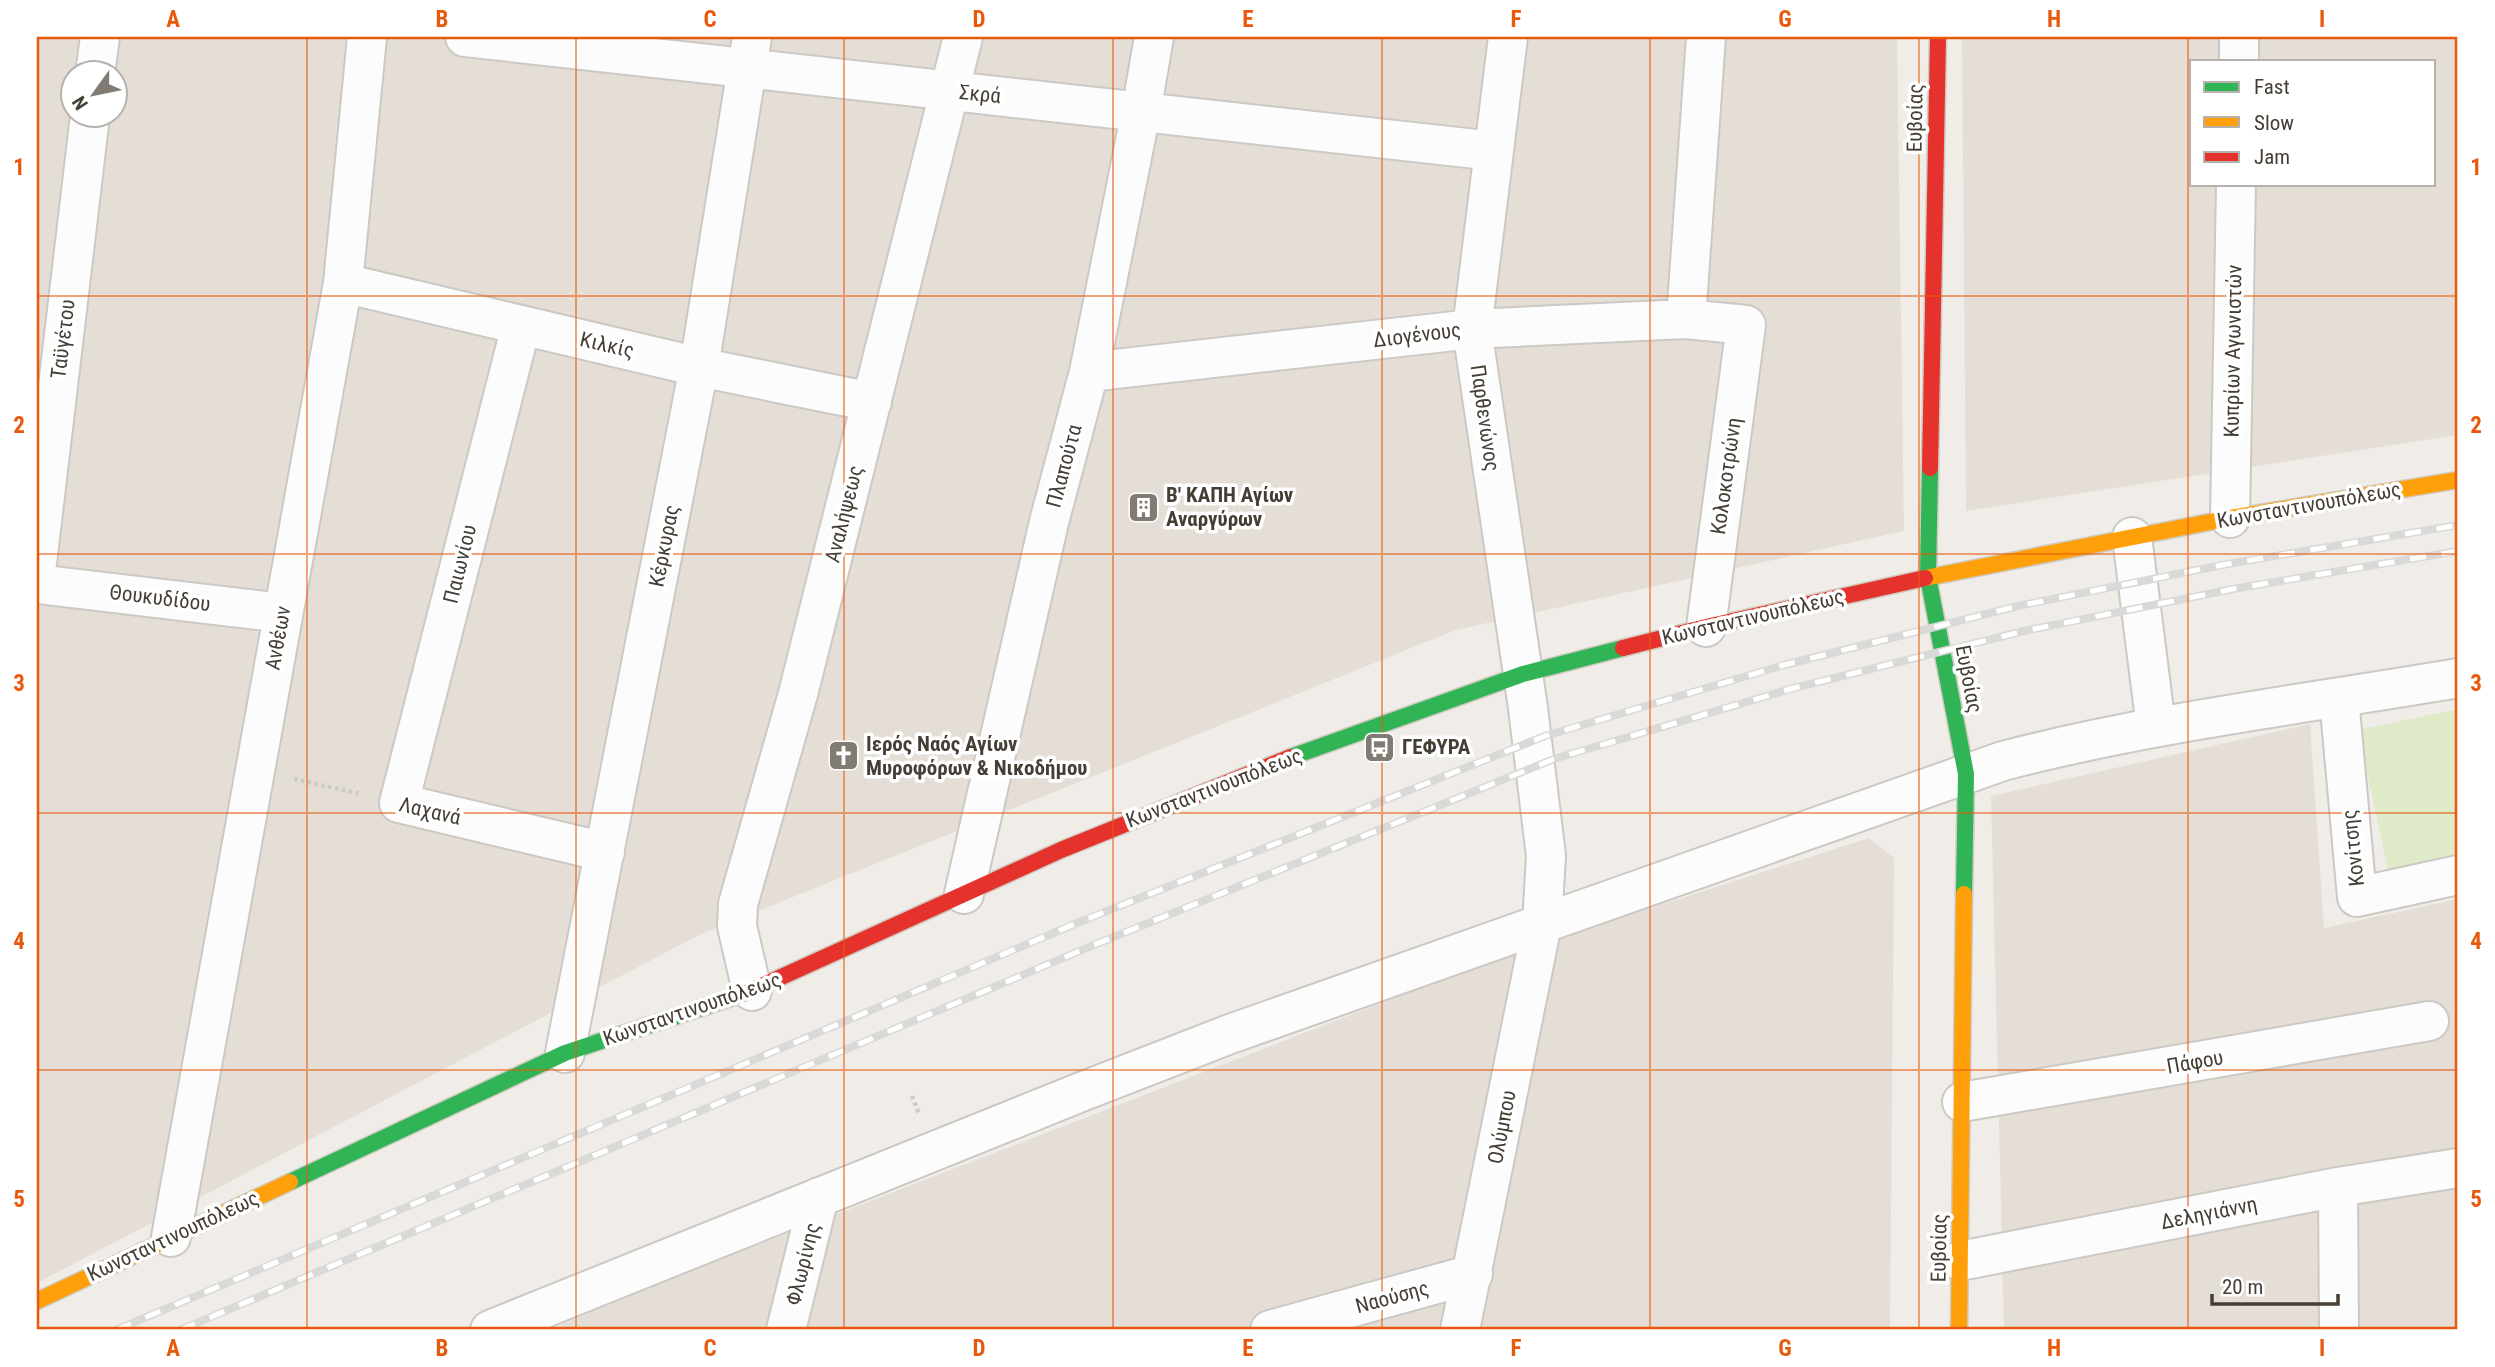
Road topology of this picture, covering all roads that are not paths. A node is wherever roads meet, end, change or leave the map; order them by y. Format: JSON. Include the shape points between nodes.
{"nodes":[{"id":1,"x":100,"y":37,"type":"edge"},
{"id":2,"x":367,"y":37,"type":"edge"},
{"id":3,"x":465,"y":37,"type":"edge"},
{"id":4,"x":963,"y":37,"type":"edge"},
{"id":5,"x":1154,"y":37,"type":"edge"},
{"id":6,"x":1508,"y":37,"type":"edge"},
{"id":7,"x":1706,"y":37,"type":"edge"},
{"id":8,"x":1938,"y":37,"type":"edge"},
{"id":9,"x":2239,"y":37,"type":"edge"},
{"id":10,"x":750,"y":52,"type":"edge"},
{"id":11,"x":97,"y":60,"type":"edge"},
{"id":12,"x":2239,"y":60,"type":"edge"},
{"id":13,"x":951,"y":91,"type":"junction"},
{"id":14,"x":1141,"y":112,"type":"junction"},
{"id":15,"x":88,"y":130,"type":"edge"},
{"id":16,"x":1494,"y":151,"type":"junction"},
{"id":17,"x":2236,"y":186,"type":"edge"},
{"id":18,"x":343,"y":283,"type":"junction"},
{"id":19,"x":1686,"y":319,"type":"junction"},
{"id":20,"x":521,"y":326,"type":"junction"},
{"id":21,"x":1746,"y":326,"type":"joint"},
{"id":22,"x":1472,"y":328,"type":"junction"},
{"id":23,"x":699,"y":367,"type":"junction"},
{"id":24,"x":1089,"y":372,"type":"junction"},
{"id":25,"x":872,"y":402,"type":"junction"},
{"id":26,"x":2458,"y":480,"type":"edge"},
{"id":27,"x":2230,"y":518,"type":"junction"},
{"id":28,"x":2133,"y":537,"type":"junction"},
{"id":29,"x":37,"y":563,"type":"edge"},
{"id":30,"x":1928,"y":577,"type":"junction"},
{"id":31,"x":37,"y":584,"type":"edge"},
{"id":32,"x":283,"y":613,"type":"junction"},
{"id":33,"x":1706,"y":627,"type":"junction"},
{"id":34,"x":1523,"y":674,"type":"junction"},
{"id":35,"x":2458,"y":678,"type":"edge"},
{"id":36,"x":2339,"y":698,"type":"junction"},
{"id":37,"x":2156,"y":727,"type":"junction"},
{"id":38,"x":1966,"y":774,"type":"junction"},
{"id":39,"x":399,"y":803,"type":"joint"},
{"id":40,"x":605,"y":852,"type":"junction"},
{"id":41,"x":2458,"y":875,"type":"edge"},
{"id":42,"x":964,"y":894,"type":"junction"},
{"id":43,"x":1542,"y":924,"type":"junction"},
{"id":44,"x":752,"y":991,"type":"junction"},
{"id":45,"x":2429,"y":1021,"type":"dead end"},
{"id":46,"x":565,"y":1053,"type":"junction"},
{"id":47,"x":1962,"y":1102,"type":"junction"},
{"id":48,"x":2458,"y":1167,"type":"edge"},
{"id":49,"x":2338,"y":1187,"type":"junction"},
{"id":50,"x":820,"y":1197,"type":"junction"},
{"id":51,"x":171,"y":1237,"type":"junction"},
{"id":52,"x":1960,"y":1261,"type":"junction"},
{"id":53,"x":1472,"y":1274,"type":"junction"},
{"id":54,"x":37,"y":1301,"type":"edge"},
{"id":55,"x":490,"y":1330,"type":"edge"},
{"id":56,"x":786,"y":1330,"type":"edge"},
{"id":57,"x":1270,"y":1330,"type":"edge"},
{"id":58,"x":1460,"y":1330,"type":"edge"},
{"id":59,"x":1959,"y":1330,"type":"edge"},
{"id":60,"x":2339,"y":1330,"type":"edge"}],
"edges":[{"from":1,"to":11,"type":"street"},
{"from":2,"to":18,"type":"street","name":"Ανθέων"},
{"from":3,"to":10,"type":"street","name":"Σκρά"},
{"from":4,"to":13,"type":"street","name":"Αναλήψεως"},
{"from":5,"to":14,"type":"street","name":"Πλαπούτα"},
{"from":6,"to":16,"type":"street","name":"Παρθενώνος"},
{"from":7,"to":19,"type":"street"},
{"from":8,"to":30,"type":"street","name":"Ευβοίας"},
{"from":9,"to":12,"type":"street"},
{"from":10,"to":13,"type":"street","name":"Σκρά"},
{"from":10,"to":23,"type":"street","name":"Κέρκυρας"},
{"from":13,"to":14,"type":"street","name":"Σκρά"},
{"from":13,"to":25,"type":"street","name":"Αναλήψεως"},
{"from":14,"to":16,"type":"street","name":"Σκρά"},
{"from":14,"to":24,"type":"street","name":"Πλαπούτα"},
{"from":15,"to":29,"type":"street","name":"Ταϋγέτου"},
{"from":16,"to":22,"type":"street","name":"Παρθενώνος"},
{"from":17,"to":27,"type":"street","name":"Κυπρίων Αγωνιστών"},
{"from":18,"to":20,"type":"street","name":"Κιλκίς"},
{"from":18,"to":32,"type":"street","name":"Ανθέων"},
{"from":19,"to":21,"type":"street","name":"Διογένους"},
{"from":19,"to":22,"type":"street","name":"Διογένους"},
{"from":20,"to":23,"type":"street","name":"Κιλκίς"},
{"from":20,"to":39,"type":"street","name":"Παιωνίου"},
{"from":21,"to":33,"type":"street","name":"Κολοκοτρώνη"},
{"from":22,"to":24,"type":"street","name":"Διογένους"},
{"from":22,"to":34,"type":"street","name":"Παρθενώνος"},
{"from":23,"to":25,"type":"street","name":"Κιλκίς"},
{"from":23,"to":40,"type":"street","name":"Κέρκυρας"},
{"from":24,"to":42,"type":"street","name":"Πλαπούτα","via":[[1049,522]]},
{"from":25,"to":44,"type":"street","name":"Αναλήψεως","via":[[798,694],[738,904],[737,926]]},
{"from":26,"to":27,"type":"street","name":"Κωνσταντινουπόλεως"},
{"from":27,"to":28,"type":"street","name":"Κωνσταντινουπόλεως"},
{"from":28,"to":30,"type":"street","name":"Κωνσταντινουπόλεως"},
{"from":28,"to":37,"type":"street"},
{"from":30,"to":33,"type":"street","name":"Κωνσταντινουπόλεως"},
{"from":30,"to":38,"type":"street","name":"Ευβοίας"},
{"from":31,"to":32,"type":"street","name":"Θουκυδίδου"},
{"from":32,"to":51,"type":"street","name":"Ανθέων"},
{"from":33,"to":34,"type":"street","name":"Κωνσταντινουπόλεως"},
{"from":34,"to":42,"type":"street","name":"Κωνσταντινουπόλεως","via":[[1166,806]]},
{"from":34,"to":43,"type":"street","name":"Παρθενώνος","via":[[1546,856]]},
{"from":35,"to":36,"type":"street"},
{"from":36,"to":37,"type":"street"},
{"from":36,"to":41,"type":"street","name":"Κονίτσης","via":[[2357,897]]},
{"from":37,"to":38,"type":"street","via":[[2077,742]]},
{"from":38,"to":43,"type":"street"},
{"from":38,"to":47,"type":"street","name":"Ευβοίας"},
{"from":39,"to":40,"type":"street","name":"Λαχανά"},
{"from":40,"to":46,"type":"street","name":"Κέρκυρας"},
{"from":42,"to":44,"type":"street","name":"Κωνσταντινουπόλεως"},
{"from":43,"to":50,"type":"street","via":[[1230,1034]]},
{"from":43,"to":53,"type":"street","name":"Ολύμπου"},
{"from":44,"to":46,"type":"street","name":"Κωνσταντινουπόλεως"},
{"from":45,"to":47,"type":"street","name":"Πάφου"},
{"from":46,"to":51,"type":"street","name":"Κωνσταντινουπόλεως"},
{"from":47,"to":52,"type":"street","name":"Ευβοίας"},
{"from":48,"to":49,"type":"street","name":"Δεληγιάννη"},
{"from":49,"to":52,"type":"street","name":"Δεληγιάννη"},
{"from":49,"to":60,"type":"street"},
{"from":50,"to":55,"type":"street"},
{"from":50,"to":56,"type":"street","name":"Φλωρίνης"},
{"from":51,"to":54,"type":"street","name":"Κωνσταντινουπόλεως"},
{"from":52,"to":59,"type":"street","name":"Ευβοίας"},
{"from":53,"to":57,"type":"street","name":"Ναούσης"},
{"from":53,"to":58,"type":"street","name":"Ολύμπου"}]}
